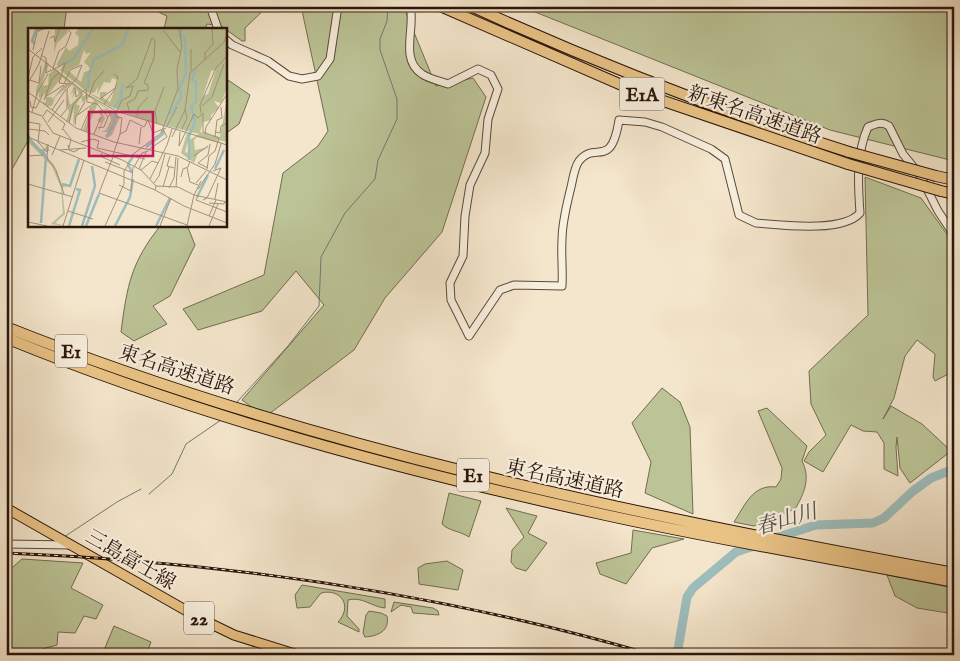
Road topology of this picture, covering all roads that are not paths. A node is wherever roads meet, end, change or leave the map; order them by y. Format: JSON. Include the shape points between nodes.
{"nodes":[{"id":1,"x":210,"y":6,"type":"edge"},
{"id":2,"x":338,"y":6,"type":"edge"},
{"id":3,"x":410,"y":6,"type":"edge"},
{"id":4,"x":471,"y":6,"type":"edge"},
{"id":5,"x":442,"y":7,"type":"edge"},
{"id":6,"x":218,"y":28,"type":"edge"},
{"id":7,"x":226,"y":40,"type":"edge"},
{"id":8,"x":954,"y":180,"type":"edge"},
{"id":9,"x":954,"y":194,"type":"edge"},
{"id":10,"x":954,"y":235,"type":"edge"},
{"id":11,"x":6,"y":327,"type":"edge"},
{"id":12,"x":6,"y":338,"type":"edge"},
{"id":13,"x":134,"y":380,"type":"junction"},
{"id":14,"x":6,"y":508,"type":"edge"},
{"id":15,"x":65,"y":541,"type":"junction"},
{"id":16,"x":6,"y":544,"type":"edge"},
{"id":17,"x":903,"y":568,"type":"junction"},
{"id":18,"x":954,"y":573,"type":"edge"},
{"id":19,"x":954,"y":582,"type":"edge"},
{"id":20,"x":298,"y":655,"type":"edge"}],
"edges":[{"from":1,"to":6,"type":"street"},
{"from":2,"to":7,"type":"street","via":[[330,59],[318,76],[302,79],[289,76],[268,61]]},
{"from":3,"to":10,"type":"street","via":[[412,20],[408,47],[420,73],[448,84],[478,69],[491,75],[498,89],[488,119],[485,154],[470,185],[463,256],[450,282],[451,300],[469,336],[500,290],[514,285],[562,286],[564,214],[574,173],[584,156],[610,149],[616,141],[619,120],[662,127],[710,149],[724,160],[739,215],[747,221],[807,226],[847,222],[860,214],[861,145],[868,127],[885,123],[902,154],[920,175]]},
{"from":4,"to":8,"type":"highway","name":"新東名高速道路","number":"E1A","bridge":true,"via":[[700,101],[849,152]]},
{"from":5,"to":9,"type":"highway","name":"新東名高速道路","number":"E1A","bridge":true,"via":[[640,93],[848,164]]},
{"from":11,"to":13,"type":"highway","name":"東名高速道路","number":"E1"},
{"from":12,"to":13,"type":"highway","name":"東名高速道路","number":"E1"},
{"from":13,"to":17,"type":"highway","name":"東名高速道路","number":"E1","via":[[263,421],[682,526]]},
{"from":14,"to":15,"type":"main road","name":"三島富士線","number":"22"},
{"from":15,"to":16,"type":"street","via":[[53,546]]},
{"from":15,"to":20,"type":"main road","name":"三島富士線","number":"22","via":[[234,635]]},
{"from":17,"to":18,"type":"highway","name":"東名高速道路","number":"E1"},
{"from":17,"to":19,"type":"highway","name":"東名高速道路","number":"E1"}]}
